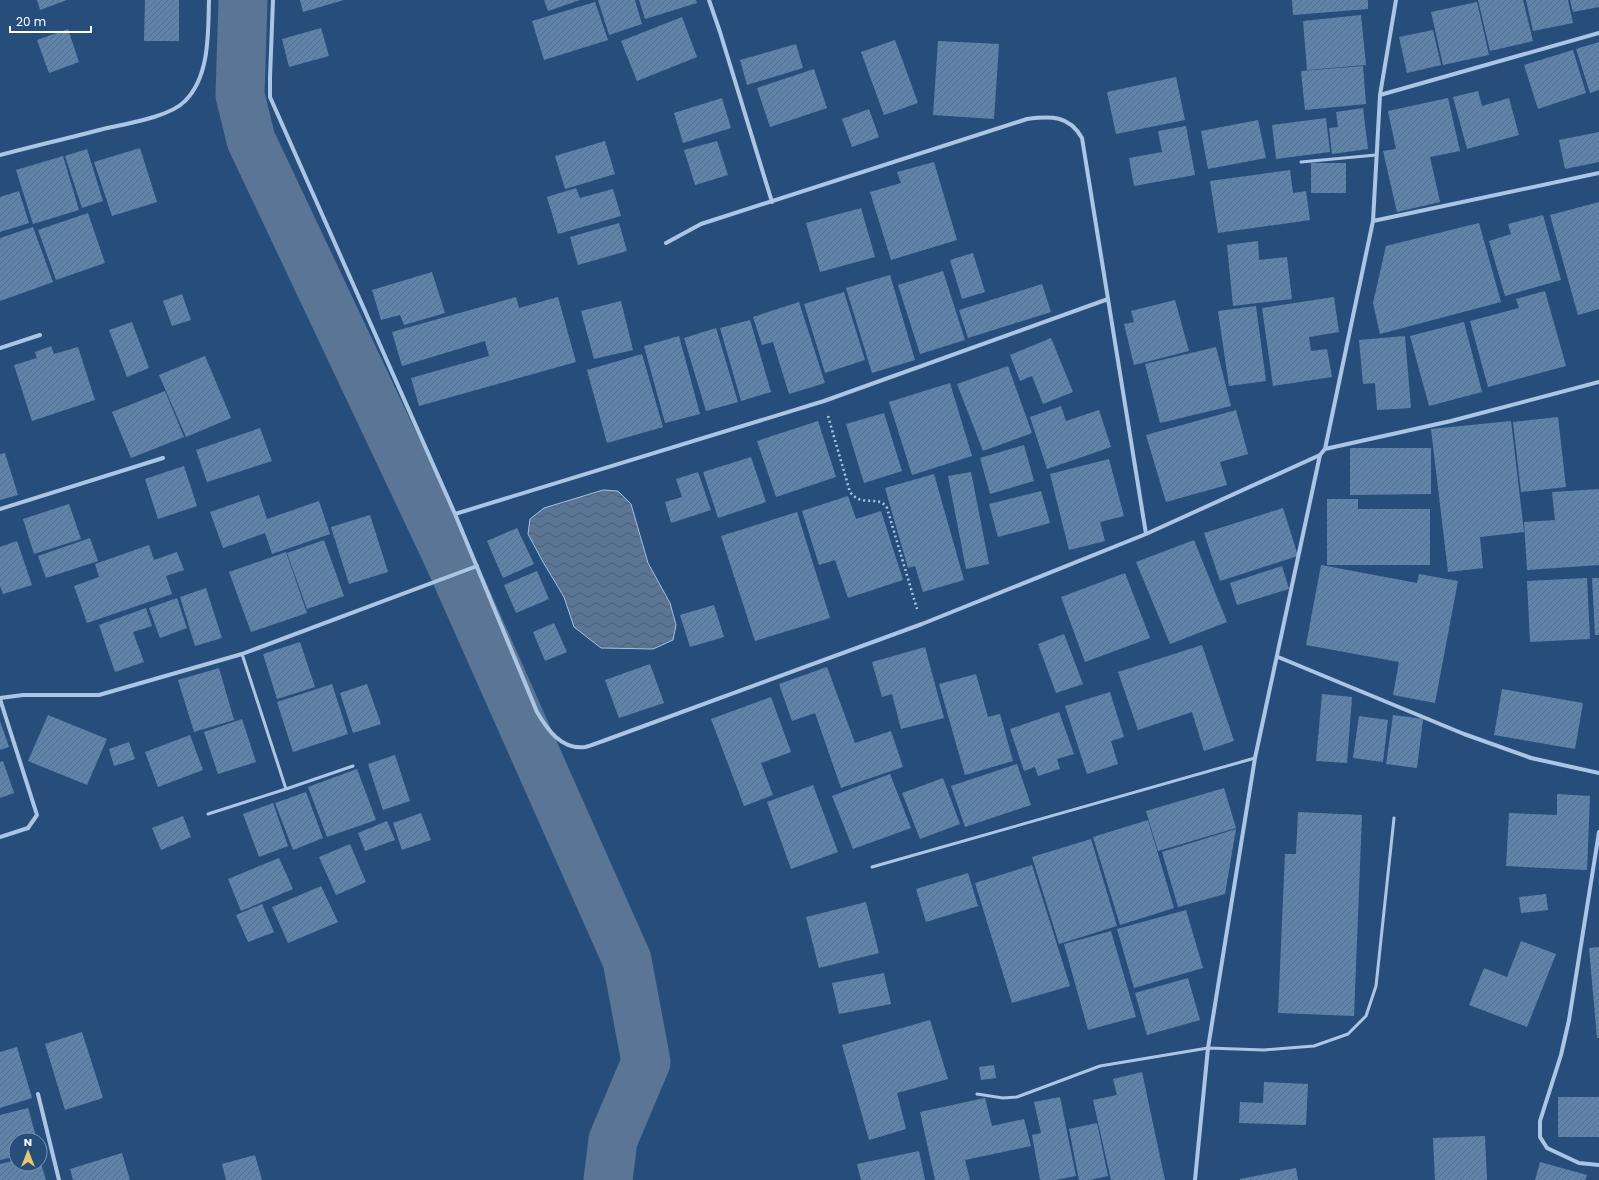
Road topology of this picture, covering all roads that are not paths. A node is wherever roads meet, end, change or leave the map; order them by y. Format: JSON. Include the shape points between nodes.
{"nodes":[{"id":1,"x":209,"y":0,"type":"edge"},
{"id":2,"x":273,"y":0,"type":"edge"},
{"id":3,"x":709,"y":0,"type":"edge"},
{"id":4,"x":1396,"y":0,"type":"edge"},
{"id":5,"x":1599,"y":33,"type":"edge"},
{"id":6,"x":1380,"y":95,"type":"junction"},
{"id":7,"x":0,"y":155,"type":"edge"},
{"id":8,"x":1376,"y":155,"type":"junction"},
{"id":9,"x":1302,"y":162,"type":"dead end"},
{"id":10,"x":1599,"y":172,"type":"edge"},
{"id":11,"x":772,"y":202,"type":"junction"},
{"id":12,"x":1373,"y":221,"type":"junction"},
{"id":13,"x":666,"y":243,"type":"dead end"},
{"id":14,"x":1108,"y":299,"type":"junction"},
{"id":15,"x":40,"y":335,"type":"dead end"},
{"id":16,"x":0,"y":348,"type":"edge"},
{"id":17,"x":1599,"y":382,"type":"edge"},
{"id":18,"x":1325,"y":449,"type":"junction"},
{"id":19,"x":1320,"y":455,"type":"junction"},
{"id":20,"x":163,"y":458,"type":"dead end"},
{"id":21,"x":0,"y":508,"type":"edge"},
{"id":22,"x":455,"y":514,"type":"junction"},
{"id":23,"x":1146,"y":534,"type":"junction"},
{"id":24,"x":477,"y":566,"type":"junction"},
{"id":25,"x":242,"y":654,"type":"junction"},
{"id":26,"x":1278,"y":657,"type":"junction"},
{"id":27,"x":0,"y":699,"type":"edge"},
{"id":28,"x":1255,"y":758,"type":"junction"},
{"id":29,"x":354,"y":766,"type":"dead end"},
{"id":30,"x":1599,"y":773,"type":"edge"},
{"id":31,"x":286,"y":789,"type":"junction"},
{"id":32,"x":208,"y":814,"type":"dead end"},
{"id":33,"x":1394,"y":818,"type":"dead end"},
{"id":34,"x":1599,"y":832,"type":"edge"},
{"id":35,"x":0,"y":837,"type":"edge"},
{"id":36,"x":872,"y":867,"type":"dead end"},
{"id":37,"x":1208,"y":1048,"type":"junction"},
{"id":38,"x":38,"y":1094,"type":"dead end"},
{"id":39,"x":977,"y":1094,"type":"dead end"},
{"id":40,"x":1599,"y":1165,"type":"edge"},
{"id":41,"x":59,"y":1180,"type":"edge"},
{"id":42,"x":1195,"y":1180,"type":"edge"}],
"edges":[{"from":1,"to":7,"type":"street","via":[[209,25],[199,80],[185,101],[176,109]]},
{"from":2,"to":22,"type":"street","via":[[270,97]]},
{"from":3,"to":11,"type":"street"},
{"from":4,"to":6,"type":"street"},
{"from":5,"to":6,"type":"street"},
{"from":6,"to":8,"type":"street"},
{"from":8,"to":9,"type":"lane"},
{"from":8,"to":12,"type":"street"},
{"from":10,"to":12,"type":"street"},
{"from":11,"to":13,"type":"street","via":[[701,224]]},
{"from":11,"to":14,"type":"street","via":[[1027,119],[1046,116],[1062,119],[1077,128],[1082,138]]},
{"from":12,"to":18,"type":"street"},
{"from":14,"to":22,"type":"street","via":[[824,401]]},
{"from":14,"to":23,"type":"street"},
{"from":15,"to":16,"type":"street"},
{"from":17,"to":18,"type":"street","via":[[1451,421]]},
{"from":18,"to":19,"type":"street"},
{"from":19,"to":23,"type":"street"},
{"from":19,"to":26,"type":"street"},
{"from":20,"to":21,"type":"street"},
{"from":22,"to":24,"type":"street"},
{"from":23,"to":24,"type":"street","via":[[922,624],[584,747],[564,743],[548,730],[537,712]]},
{"from":24,"to":25,"type":"street"},
{"from":25,"to":27,"type":"street","via":[[99,695],[23,695]]},
{"from":25,"to":31,"type":"lane"},
{"from":26,"to":28,"type":"street"},
{"from":26,"to":30,"type":"street","via":[[1464,734],[1531,758]]},
{"from":27,"to":35,"type":"street","via":[[37,814],[28,828]]},
{"from":28,"to":36,"type":"lane"},
{"from":28,"to":37,"type":"street"},
{"from":29,"to":31,"type":"lane"},
{"from":31,"to":32,"type":"lane"},
{"from":33,"to":37,"type":"lane","via":[[1376,986],[1366,1016],[1348,1034],[1314,1046],[1264,1050]]},
{"from":34,"to":40,"type":"street","via":[[1569,1020],[1540,1121],[1540,1137],[1547,1148],[1579,1162]]},
{"from":37,"to":39,"type":"lane","via":[[1100,1066],[1017,1097],[1003,1098]]},
{"from":37,"to":42,"type":"street"},
{"from":38,"to":41,"type":"street"}]}
